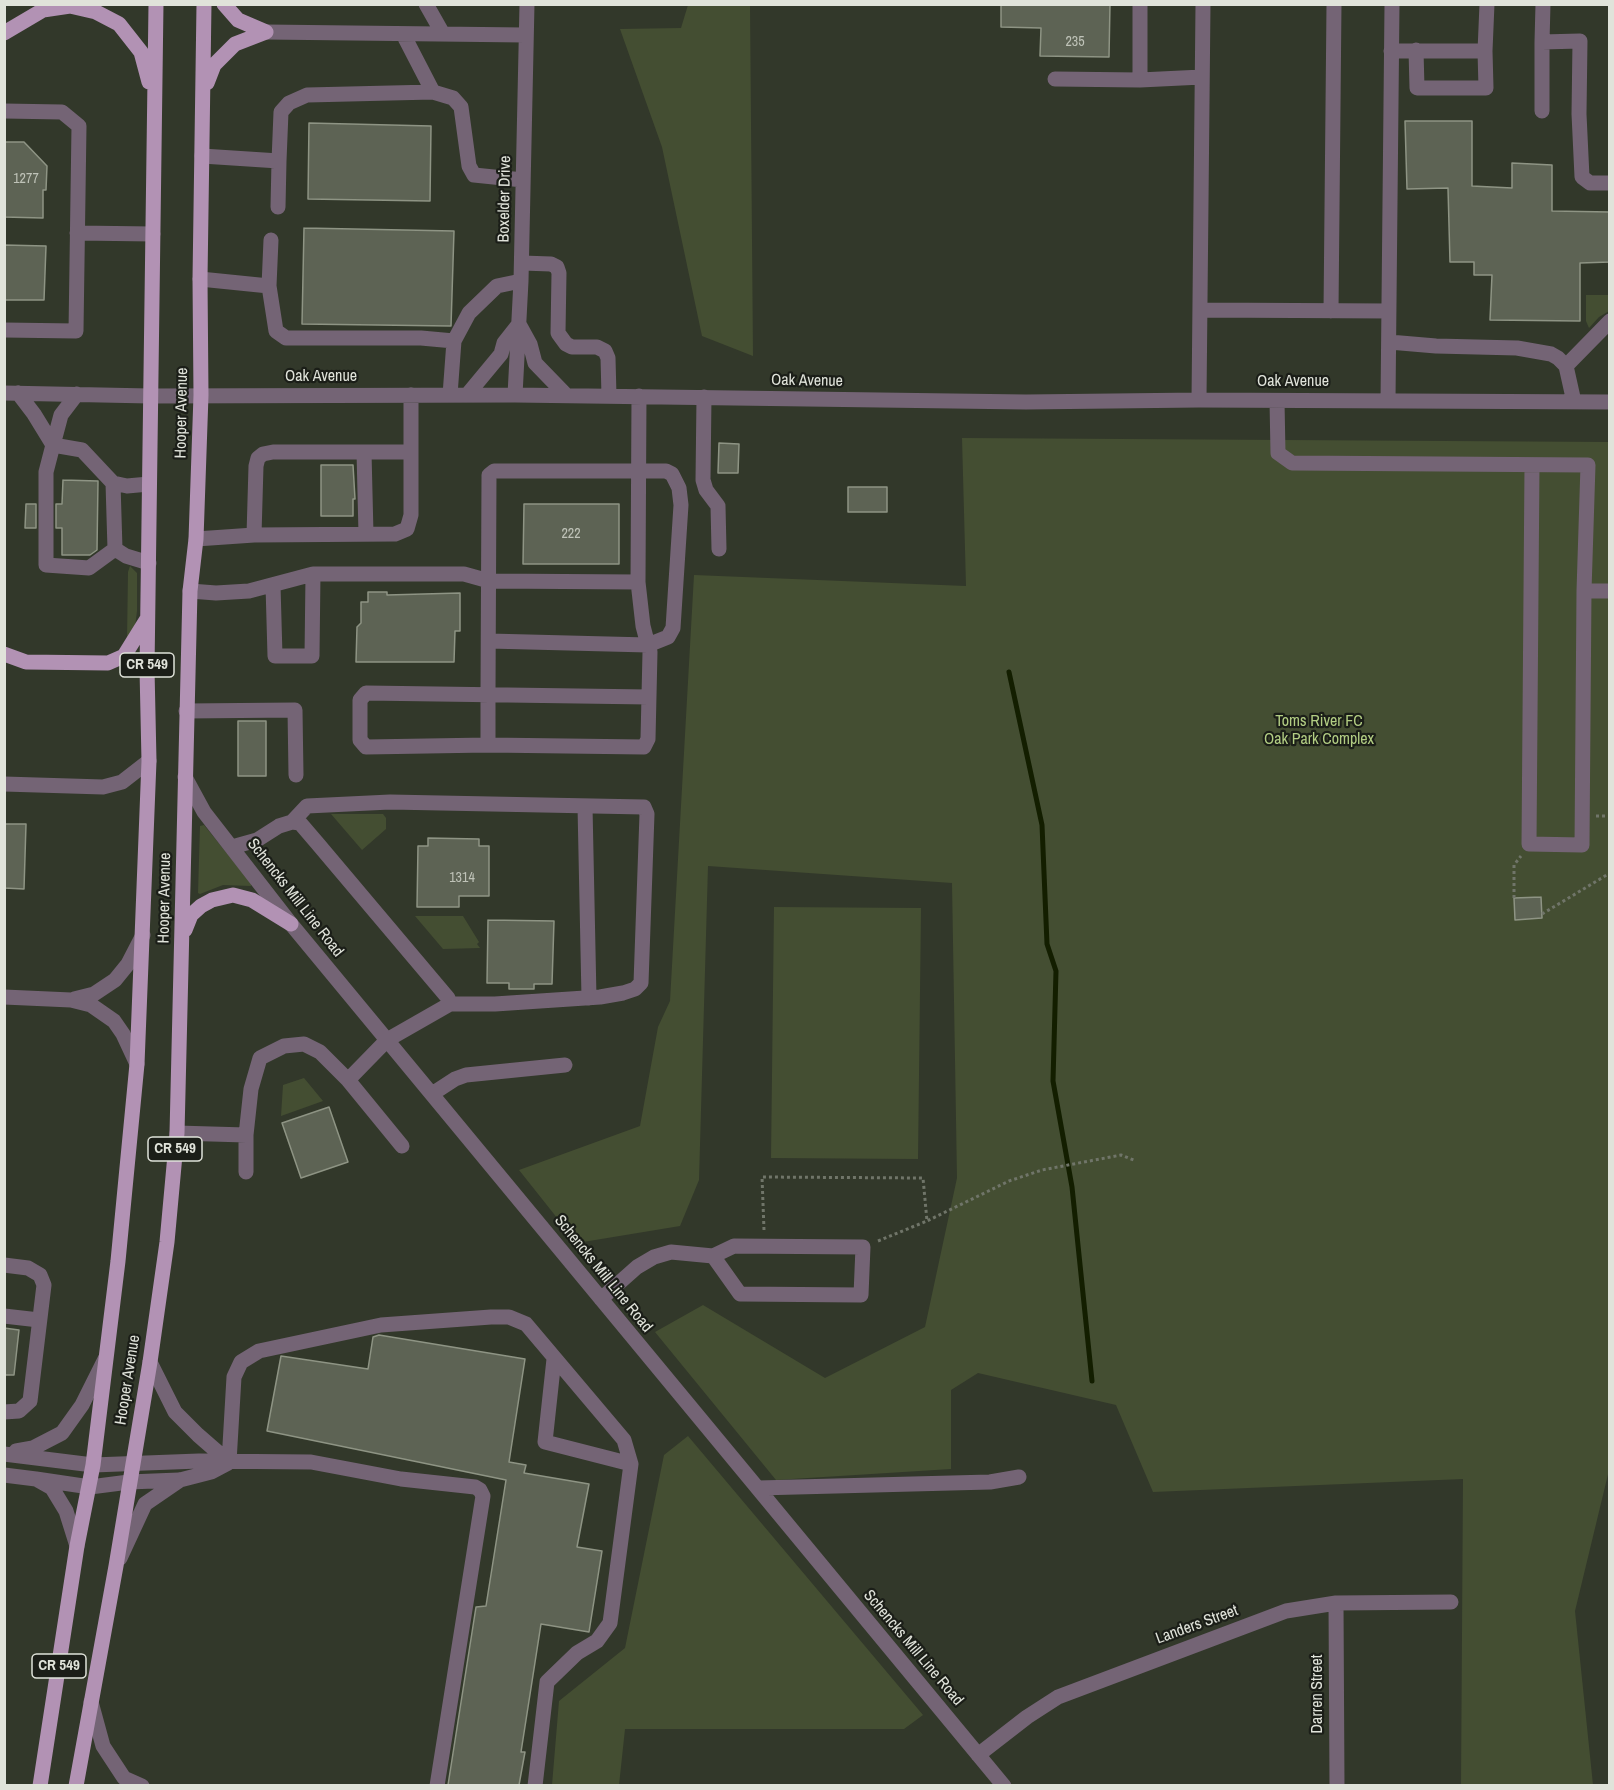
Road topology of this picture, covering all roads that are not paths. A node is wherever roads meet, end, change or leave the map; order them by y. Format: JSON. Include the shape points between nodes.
{"nodes":[{"id":1,"x":156,"y":4,"type":"edge"},
{"id":2,"x":204,"y":4,"type":"edge"},
{"id":3,"x":224,"y":4,"type":"edge"},
{"id":4,"x":426,"y":4,"type":"edge"},
{"id":5,"x":526,"y":4,"type":"edge"},
{"id":6,"x":1140,"y":4,"type":"edge"},
{"id":7,"x":1203,"y":4,"type":"edge"},
{"id":8,"x":1334,"y":4,"type":"edge"},
{"id":9,"x":1392,"y":4,"type":"edge"},
{"id":10,"x":1487,"y":4,"type":"edge"},
{"id":11,"x":1544,"y":4,"type":"edge"},
{"id":12,"x":266,"y":32,"type":"junction"},
{"id":13,"x":4,"y":33,"type":"edge"},
{"id":14,"x":403,"y":34,"type":"junction"},
{"id":15,"x":443,"y":34,"type":"junction"},
{"id":16,"x":525,"y":35,"type":"junction"},
{"id":17,"x":1542,"y":42,"type":"junction"},
{"id":18,"x":1416,"y":50,"type":"junction"},
{"id":19,"x":1391,"y":51,"type":"junction"},
{"id":20,"x":1485,"y":51,"type":"junction"},
{"id":21,"x":1202,"y":77,"type":"junction"},
{"id":22,"x":1055,"y":79,"type":"dead end"},
{"id":23,"x":1140,"y":80,"type":"junction"},
{"id":24,"x":203,"y":92,"type":"junction"},
{"id":25,"x":433,"y":92,"type":"junction"},
{"id":26,"x":155,"y":102,"type":"junction"},
{"id":27,"x":4,"y":111,"type":"edge"},
{"id":28,"x":1542,"y":111,"type":"dead end"},
{"id":29,"x":202,"y":156,"type":"junction"},
{"id":30,"x":279,"y":160,"type":"junction"},
{"id":31,"x":523,"y":180,"type":"junction"},
{"id":32,"x":1610,"y":183,"type":"edge"},
{"id":33,"x":278,"y":207,"type":"dead end"},
{"id":34,"x":77,"y":233,"type":"junction"},
{"id":35,"x":153,"y":234,"type":"junction"},
{"id":36,"x":271,"y":240,"type":"dead end"},
{"id":37,"x":522,"y":263,"type":"junction"},
{"id":38,"x":200,"y":279,"type":"junction"},
{"id":39,"x":521,"y":280,"type":"junction"},
{"id":40,"x":269,"y":286,"type":"junction"},
{"id":41,"x":1200,"y":310,"type":"junction"},
{"id":42,"x":1331,"y":311,"type":"junction"},
{"id":43,"x":1389,"y":311,"type":"junction"},
{"id":44,"x":1610,"y":321,"type":"edge"},
{"id":45,"x":519,"y":324,"type":"junction"},
{"id":46,"x":4,"y":330,"type":"edge"},
{"id":47,"x":454,"y":341,"type":"junction"},
{"id":48,"x":1389,"y":342,"type":"junction"},
{"id":49,"x":1566,"y":366,"type":"junction"},
{"id":50,"x":11,"y":393,"type":"edge"},
{"id":51,"x":77,"y":394,"type":"junction"},
{"id":52,"x":201,"y":395,"type":"junction"},
{"id":53,"x":411,"y":395,"type":"junction"},
{"id":54,"x":450,"y":395,"type":"junction"},
{"id":55,"x":467,"y":395,"type":"junction"},
{"id":56,"x":515,"y":395,"type":"junction"},
{"id":57,"x":566,"y":395,"type":"junction"},
{"id":58,"x":150,"y":396,"type":"junction"},
{"id":59,"x":609,"y":396,"type":"junction"},
{"id":60,"x":639,"y":396,"type":"junction"},
{"id":61,"x":704,"y":397,"type":"junction"},
{"id":62,"x":1199,"y":400,"type":"junction"},
{"id":63,"x":1277,"y":400,"type":"junction"},
{"id":64,"x":1388,"y":401,"type":"junction"},
{"id":65,"x":1574,"y":402,"type":"junction"},
{"id":66,"x":1610,"y":402,"type":"edge"},
{"id":67,"x":53,"y":445,"type":"junction"},
{"id":68,"x":364,"y":452,"type":"junction"},
{"id":69,"x":410,"y":452,"type":"junction"},
{"id":70,"x":1532,"y":465,"type":"junction"},
{"id":71,"x":639,"y":470,"type":"junction"},
{"id":72,"x":113,"y":483,"type":"junction"},
{"id":73,"x":149,"y":484,"type":"junction"},
{"id":74,"x":366,"y":534,"type":"junction"},
{"id":75,"x":254,"y":535,"type":"junction"},
{"id":76,"x":196,"y":539,"type":"junction"},
{"id":77,"x":115,"y":549,"type":"junction"},
{"id":78,"x":719,"y":549,"type":"dead end"},
{"id":79,"x":149,"y":563,"type":"junction"},
{"id":80,"x":313,"y":574,"type":"junction"},
{"id":81,"x":489,"y":581,"type":"junction"},
{"id":82,"x":638,"y":582,"type":"junction"},
{"id":83,"x":273,"y":585,"type":"junction"},
{"id":84,"x":190,"y":591,"type":"junction"},
{"id":85,"x":1584,"y":591,"type":"junction"},
{"id":86,"x":1610,"y":591,"type":"edge"},
{"id":87,"x":148,"y":617,"type":"junction"},
{"id":88,"x":489,"y":641,"type":"junction"},
{"id":89,"x":648,"y":645,"type":"junction"},
{"id":90,"x":4,"y":654,"type":"edge"},
{"id":91,"x":488,"y":694,"type":"junction"},
{"id":92,"x":649,"y":697,"type":"junction"},
{"id":93,"x":186,"y":711,"type":"junction"},
{"id":94,"x":489,"y":745,"type":"junction"},
{"id":95,"x":149,"y":761,"type":"junction"},
{"id":96,"x":296,"y":775,"type":"dead end"},
{"id":97,"x":185,"y":777,"type":"junction"},
{"id":98,"x":4,"y":784,"type":"edge"},
{"id":99,"x":585,"y":806,"type":"junction"},
{"id":100,"x":292,"y":822,"type":"junction"},
{"id":101,"x":232,"y":847,"type":"junction"},
{"id":102,"x":291,"y":924,"type":"junction"},
{"id":103,"x":143,"y":935,"type":"junction"},
{"id":104,"x":182,"y":935,"type":"junction"},
{"id":105,"x":4,"y":997,"type":"edge"},
{"id":106,"x":589,"y":998,"type":"junction"},
{"id":107,"x":71,"y":1000,"type":"junction"},
{"id":108,"x":450,"y":1004,"type":"junction"},
{"id":109,"x":387,"y":1040,"type":"junction"},
{"id":110,"x":137,"y":1064,"type":"junction"},
{"id":111,"x":565,"y":1065,"type":"dead end"},
{"id":112,"x":348,"y":1080,"type":"junction"},
{"id":113,"x":432,"y":1094,"type":"junction"},
{"id":114,"x":177,"y":1133,"type":"junction"},
{"id":115,"x":246,"y":1135,"type":"junction"},
{"id":116,"x":402,"y":1146,"type":"dead end"},
{"id":117,"x":246,"y":1172,"type":"dead end"},
{"id":118,"x":713,"y":1256,"type":"junction"},
{"id":119,"x":4,"y":1265,"type":"edge"},
{"id":120,"x":601,"y":1299,"type":"junction"},
{"id":121,"x":4,"y":1316,"type":"edge"},
{"id":122,"x":39,"y":1320,"type":"junction"},
{"id":123,"x":108,"y":1354,"type":"junction"},
{"id":124,"x":554,"y":1359,"type":"junction"},
{"id":125,"x":150,"y":1362,"type":"junction"},
{"id":126,"x":4,"y":1412,"type":"edge"},
{"id":127,"x":4,"y":1453,"type":"edge"},
{"id":128,"x":229,"y":1462,"type":"junction"},
{"id":129,"x":133,"y":1463,"type":"junction"},
{"id":130,"x":93,"y":1464,"type":"junction"},
{"id":131,"x":631,"y":1464,"type":"junction"},
{"id":132,"x":4,"y":1475,"type":"edge"},
{"id":133,"x":1019,"y":1477,"type":"dead end"},
{"id":134,"x":36,"y":1479,"type":"junction"},
{"id":135,"x":180,"y":1480,"type":"junction"},
{"id":136,"x":129,"y":1482,"type":"junction"},
{"id":137,"x":90,"y":1487,"type":"junction"},
{"id":138,"x":758,"y":1488,"type":"junction"},
{"id":139,"x":77,"y":1546,"type":"junction"},
{"id":140,"x":116,"y":1566,"type":"junction"},
{"id":141,"x":1336,"y":1602,"type":"junction"},
{"id":142,"x":1451,"y":1602,"type":"dead end"},
{"id":143,"x":91,"y":1702,"type":"junction"},
{"id":144,"x":978,"y":1755,"type":"junction"},
{"id":145,"x":40,"y":1785,"type":"edge"},
{"id":146,"x":76,"y":1785,"type":"edge"},
{"id":147,"x":142,"y":1785,"type":"edge"},
{"id":148,"x":437,"y":1785,"type":"edge"},
{"id":149,"x":535,"y":1785,"type":"edge"},
{"id":150,"x":1004,"y":1785,"type":"edge"},
{"id":151,"x":1337,"y":1785,"type":"edge"}],
"edges":[{"from":1,"to":26,"type":"main road","name":"Hooper Avenue","number":"CR 549"},
{"from":2,"to":24,"type":"main road","name":"Hooper Avenue","number":"CR 549"},
{"from":3,"to":12,"type":"main road","via":[[238,20]]},
{"from":4,"to":15,"type":"street"},
{"from":5,"to":16,"type":"street","name":"Boxelder Drive"},
{"from":6,"to":23,"type":"street"},
{"from":7,"to":21,"type":"street"},
{"from":8,"to":42,"type":"street"},
{"from":9,"to":19,"type":"street"},
{"from":10,"to":20,"type":"street"},
{"from":11,"to":17,"type":"street"},
{"from":12,"to":14,"type":"street"},
{"from":12,"to":24,"type":"main road","via":[[235,44],[214,64]]},
{"from":13,"to":26,"type":"main road","via":[[43,10],[70,6],[96,12],[119,24],[141,52]]},
{"from":14,"to":15,"type":"street"},
{"from":14,"to":25,"type":"street"},
{"from":15,"to":16,"type":"street"},
{"from":16,"to":31,"type":"street","name":"Boxelder Drive"},
{"from":17,"to":28,"type":"street"},
{"from":17,"to":32,"type":"street","via":[[1580,41],[1582,177],[1590,183]]},
{"from":18,"to":19,"type":"street"},
{"from":18,"to":20,"type":"street"},
{"from":18,"to":20,"type":"street","via":[[1417,88],[1486,88]]},
{"from":19,"to":43,"type":"street"},
{"from":21,"to":23,"type":"street"},
{"from":21,"to":41,"type":"street"},
{"from":22,"to":23,"type":"street"},
{"from":24,"to":29,"type":"main road","name":"Hooper Avenue","number":"CR 549"},
{"from":25,"to":30,"type":"street","via":[[306,95],[281,112]]},
{"from":25,"to":31,"type":"street","via":[[453,98],[460,107],[469,166],[474,175]]},
{"from":26,"to":35,"type":"main road","name":"Hooper Avenue","number":"CR 549"},
{"from":27,"to":34,"type":"street","via":[[62,112],[79,126]]},
{"from":29,"to":30,"type":"street"},
{"from":29,"to":38,"type":"main road","name":"Hooper Avenue","number":"CR 549"},
{"from":30,"to":33,"type":"street"},
{"from":31,"to":37,"type":"street","name":"Boxelder Drive"},
{"from":34,"to":35,"type":"street"},
{"from":34,"to":46,"type":"street","via":[[76,331]]},
{"from":35,"to":58,"type":"main road","name":"Hooper Avenue","number":"CR 549"},
{"from":36,"to":40,"type":"street"},
{"from":37,"to":39,"type":"street","name":"Boxelder Drive"},
{"from":37,"to":59,"type":"street","via":[[557,267],[558,333],[572,347],[597,347],[605,351]]},
{"from":38,"to":40,"type":"street"},
{"from":38,"to":52,"type":"main road","name":"Hooper Avenue","number":"CR 549"},
{"from":39,"to":45,"type":"street","name":"Boxelder Drive"},
{"from":39,"to":47,"type":"street","via":[[497,286],[469,313]]},
{"from":40,"to":47,"type":"street","via":[[276,331],[286,338]]},
{"from":41,"to":42,"type":"street"},
{"from":41,"to":62,"type":"street"},
{"from":42,"to":43,"type":"street"},
{"from":43,"to":48,"type":"street"},
{"from":44,"to":49,"type":"street"},
{"from":45,"to":55,"type":"street","via":[[504,343],[501,354]]},
{"from":45,"to":56,"type":"street","name":"Boxelder Drive"},
{"from":45,"to":57,"type":"street","via":[[535,363]]},
{"from":47,"to":54,"type":"street"},
{"from":48,"to":49,"type":"street","via":[[1535,350],[1558,358]]},
{"from":48,"to":64,"type":"street"},
{"from":49,"to":65,"type":"street"},
{"from":50,"to":51,"type":"street","name":"Oak Avenue"},
{"from":50,"to":67,"type":"street","via":[[34,414]]},
{"from":51,"to":58,"type":"street","name":"Oak Avenue"},
{"from":51,"to":67,"type":"street","via":[[61,415]]},
{"from":52,"to":53,"type":"street","name":"Oak Avenue"},
{"from":52,"to":58,"type":"street","name":"Oak Avenue"},
{"from":52,"to":76,"type":"main road","name":"Hooper Avenue","number":"CR 549"},
{"from":53,"to":54,"type":"street","name":"Oak Avenue"},
{"from":53,"to":69,"type":"street"},
{"from":54,"to":55,"type":"street","name":"Oak Avenue"},
{"from":55,"to":56,"type":"street","name":"Oak Avenue"},
{"from":56,"to":57,"type":"street","name":"Oak Avenue"},
{"from":57,"to":59,"type":"street","name":"Oak Avenue"},
{"from":58,"to":73,"type":"main road","name":"Hooper Avenue","number":"CR 549"},
{"from":59,"to":60,"type":"street","name":"Oak Avenue"},
{"from":60,"to":61,"type":"street","name":"Oak Avenue"},
{"from":60,"to":71,"type":"street"},
{"from":61,"to":62,"type":"street","name":"Oak Avenue","via":[[1026,402]]},
{"from":61,"to":78,"type":"street","via":[[703,480],[718,506]]},
{"from":62,"to":63,"type":"street","name":"Oak Avenue"},
{"from":63,"to":64,"type":"street","name":"Oak Avenue"},
{"from":63,"to":70,"type":"street","via":[[1278,453],[1292,463]]},
{"from":64,"to":65,"type":"street","name":"Oak Avenue"},
{"from":65,"to":66,"type":"street","name":"Oak Avenue"},
{"from":67,"to":72,"type":"street","via":[[82,450]]},
{"from":67,"to":77,"type":"street","via":[[46,472],[46,565],[89,568]]},
{"from":68,"to":69,"type":"street"},
{"from":68,"to":74,"type":"street"},
{"from":68,"to":75,"type":"street","via":[[273,452],[258,458]]},
{"from":69,"to":74,"type":"street","via":[[411,515],[407,529],[395,534]]},
{"from":70,"to":85,"type":"street","via":[[1588,465]]},
{"from":70,"to":85,"type":"street","via":[[1528,844],[1582,844]]},
{"from":71,"to":81,"type":"street","via":[[494,471],[489,476]]},
{"from":71,"to":82,"type":"street"},
{"from":71,"to":89,"type":"street","via":[[672,474],[681,505],[674,628],[668,637]]},
{"from":72,"to":73,"type":"street"},
{"from":72,"to":77,"type":"street"},
{"from":73,"to":79,"type":"main road","name":"Hooper Avenue","number":"CR 549"},
{"from":74,"to":75,"type":"street"},
{"from":75,"to":76,"type":"street"},
{"from":76,"to":84,"type":"main road","name":"Hooper Avenue","number":"CR 549"},
{"from":77,"to":79,"type":"street"},
{"from":79,"to":87,"type":"main road","name":"Hooper Avenue","number":"CR 549"},
{"from":80,"to":81,"type":"street","via":[[464,573]]},
{"from":80,"to":83,"type":"street"},
{"from":80,"to":83,"type":"street","via":[[312,656],[275,656]]},
{"from":81,"to":82,"type":"street"},
{"from":81,"to":88,"type":"street"},
{"from":82,"to":89,"type":"street"},
{"from":83,"to":84,"type":"street","via":[[227,593]]},
{"from":84,"to":93,"type":"main road","name":"Hooper Avenue","number":"CR 549"},
{"from":85,"to":86,"type":"street"},
{"from":87,"to":90,"type":"main road","via":[[124,656],[108,663],[26,662]]},
{"from":87,"to":95,"type":"main road","name":"Hooper Avenue","number":"CR 549"},
{"from":88,"to":89,"type":"street"},
{"from":88,"to":91,"type":"street"},
{"from":89,"to":92,"type":"street"},
{"from":91,"to":92,"type":"street"},
{"from":91,"to":94,"type":"street"},
{"from":91,"to":94,"type":"street","via":[[366,693],[360,700],[360,740],[366,747]]},
{"from":92,"to":94,"type":"street","via":[[648,739],[644,747]]},
{"from":93,"to":96,"type":"street","via":[[295,710]]},
{"from":93,"to":97,"type":"main road","name":"Hooper Avenue","number":"CR 549"},
{"from":95,"to":98,"type":"street","via":[[122,782],[103,787]]},
{"from":95,"to":103,"type":"main road","name":"Hooper Avenue","number":"CR 549"},
{"from":97,"to":101,"type":"street","name":"Schencks Mill Line Road","via":[[204,812]]},
{"from":97,"to":104,"type":"main road","name":"Hooper Avenue","number":"CR 549"},
{"from":99,"to":100,"type":"street","via":[[401,802],[307,806]]},
{"from":99,"to":106,"type":"street"},
{"from":99,"to":106,"type":"street","via":[[644,807],[647,814],[641,983],[623,993]]},
{"from":100,"to":101,"type":"street","via":[[257,840]]},
{"from":100,"to":108,"type":"street","via":[[300,823]]},
{"from":101,"to":102,"type":"street","name":"Schencks Mill Line Road"},
{"from":102,"to":104,"type":"main road","via":[[252,900],[232,895],[201,906],[191,915]]},
{"from":102,"to":109,"type":"street","name":"Schencks Mill Line Road"},
{"from":103,"to":107,"type":"street","via":[[116,980],[94,994]]},
{"from":103,"to":110,"type":"main road","name":"Hooper Avenue","number":"CR 549"},
{"from":104,"to":114,"type":"main road","name":"Hooper Avenue","number":"CR 549"},
{"from":105,"to":107,"type":"street"},
{"from":106,"to":108,"type":"street"},
{"from":107,"to":110,"type":"street","via":[[91,1005],[114,1021]]},
{"from":108,"to":109,"type":"street"},
{"from":109,"to":112,"type":"street"},
{"from":109,"to":113,"type":"street","name":"Schencks Mill Line Road"},
{"from":110,"to":123,"type":"main road","name":"Hooper Avenue","number":"CR 549"},
{"from":111,"to":113,"type":"street","via":[[465,1075]]},
{"from":112,"to":115,"type":"street","via":[[320,1052],[304,1044],[284,1046],[260,1058],[251,1089]]},
{"from":112,"to":116,"type":"street"},
{"from":113,"to":120,"type":"street","name":"Schencks Mill Line Road"},
{"from":114,"to":115,"type":"street"},
{"from":114,"to":125,"type":"main road","name":"Hooper Avenue","number":"CR 549"},
{"from":115,"to":117,"type":"street"},
{"from":118,"to":118,"type":"street","via":[[740,1293],[861,1295],[863,1247],[734,1246]]},
{"from":118,"to":120,"type":"street","via":[[671,1252],[654,1257]]},
{"from":119,"to":122,"type":"street","via":[[28,1268],[40,1275],[44,1285]]},
{"from":120,"to":138,"type":"street","name":"Schencks Mill Line Road"},
{"from":121,"to":122,"type":"street"},
{"from":122,"to":126,"type":"street","via":[[30,1401],[19,1411]]},
{"from":123,"to":127,"type":"street","via":[[82,1405],[62,1433],[33,1448]]},
{"from":123,"to":130,"type":"main road","name":"Hooper Avenue","number":"CR 549"},
{"from":124,"to":128,"type":"street","via":[[526,1324],[509,1317],[381,1325],[259,1351],[241,1362],[234,1377]]},
{"from":124,"to":131,"type":"street","via":[[624,1440]]},
{"from":124,"to":131,"type":"street","via":[[545,1442]]},
{"from":125,"to":128,"type":"street","via":[[175,1412]]},
{"from":125,"to":129,"type":"main road","name":"Hooper Avenue","number":"CR 549"},
{"from":127,"to":130,"type":"street"},
{"from":128,"to":129,"type":"street"},
{"from":128,"to":135,"type":"street","via":[[211,1472]]},
{"from":128,"to":148,"type":"street","via":[[311,1462],[480,1490],[483,1496]]},
{"from":129,"to":130,"type":"street"},
{"from":129,"to":136,"type":"main road","name":"Hooper Avenue","number":"CR 549"},
{"from":130,"to":137,"type":"main road","name":"Hooper Avenue","number":"CR 549"},
{"from":131,"to":149,"type":"street","via":[[610,1623],[597,1641],[577,1653],[547,1682]]},
{"from":132,"to":134,"type":"street"},
{"from":133,"to":138,"type":"street","via":[[990,1482]]},
{"from":134,"to":137,"type":"street"},
{"from":134,"to":139,"type":"street","via":[[52,1488],[66,1511]]},
{"from":135,"to":136,"type":"street"},
{"from":135,"to":140,"type":"street","via":[[145,1504]]},
{"from":136,"to":137,"type":"street"},
{"from":136,"to":140,"type":"main road","name":"Hooper Avenue","number":"CR 549"},
{"from":137,"to":139,"type":"main road","name":"Hooper Avenue","number":"CR 549"},
{"from":138,"to":144,"type":"street","name":"Schencks Mill Line Road"},
{"from":139,"to":145,"type":"main road","name":"Hooper Avenue","number":"CR 549"},
{"from":140,"to":143,"type":"main road","name":"Hooper Avenue","number":"CR 549"},
{"from":141,"to":142,"type":"street","name":"Landers Street"},
{"from":141,"to":144,"type":"street","name":"Landers Street","via":[[1286,1611],[1058,1696]]},
{"from":141,"to":151,"type":"street","name":"Darren Street"},
{"from":143,"to":146,"type":"main road","name":"Hooper Avenue","number":"CR 549"},
{"from":143,"to":147,"type":"street","via":[[102,1746],[124,1778]]},
{"from":144,"to":150,"type":"street","name":"Schencks Mill Line Road"}]}
